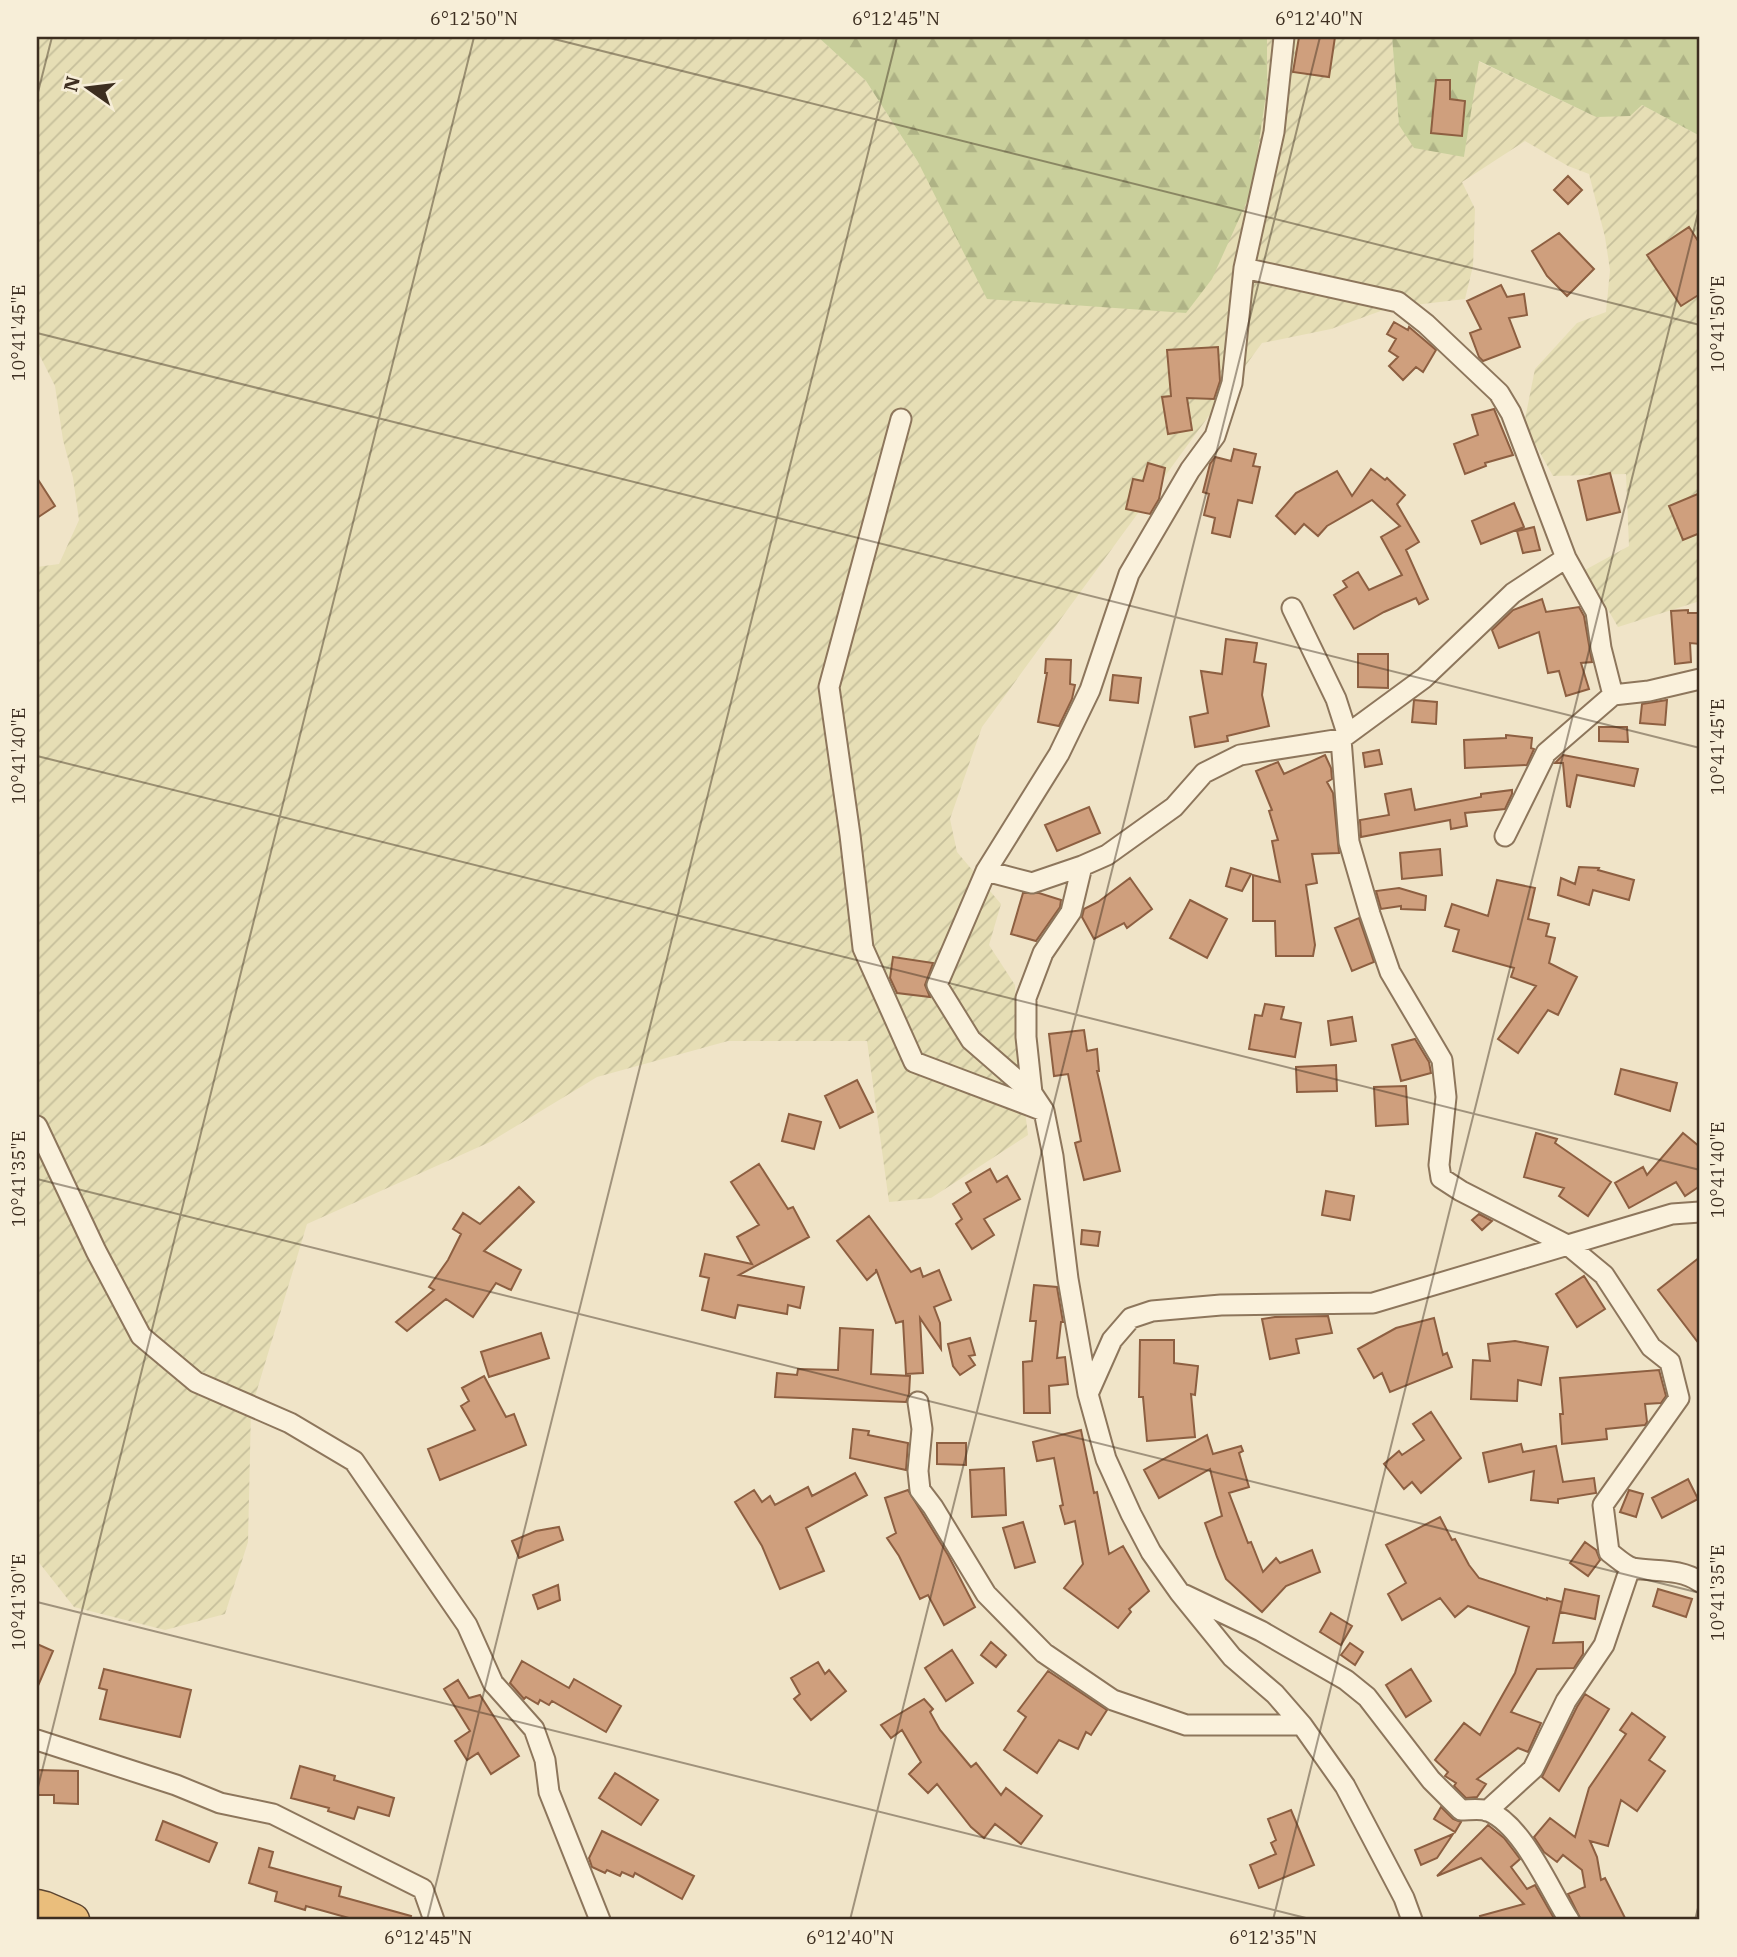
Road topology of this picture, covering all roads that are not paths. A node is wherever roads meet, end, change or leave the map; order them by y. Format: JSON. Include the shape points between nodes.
{"nodes":[{"id":1,"x":1284,"y":37,"type":"edge"},
{"id":2,"x":1244,"y":268,"type":"junction"},
{"id":3,"x":901,"y":419,"type":"dead end"},
{"id":4,"x":1566,"y":558,"type":"junction"},
{"id":5,"x":1292,"y":608,"type":"dead end"},
{"id":6,"x":1700,"y":679,"type":"edge"},
{"id":7,"x":1613,"y":695,"type":"junction"},
{"id":8,"x":1341,"y":739,"type":"junction"},
{"id":9,"x":1506,"y":836,"type":"dead end"},
{"id":10,"x":1082,"y":866,"type":"junction"},
{"id":11,"x":986,"y":872,"type":"junction"},
{"id":12,"x":1032,"y":1093,"type":"junction"},
{"id":13,"x":1044,"y":1111,"type":"junction"},
{"id":14,"x":37,"y":1126,"type":"edge"},
{"id":15,"x":1700,"y":1212,"type":"edge"},
{"id":16,"x":1569,"y":1246,"type":"junction"},
{"id":17,"x":1088,"y":1394,"type":"junction"},
{"id":18,"x":918,"y":1402,"type":"dead end"},
{"id":19,"x":1630,"y":1568,"type":"junction"},
{"id":20,"x":1700,"y":1582,"type":"edge"},
{"id":21,"x":1181,"y":1593,"type":"junction"},
{"id":22,"x":1302,"y":1726,"type":"junction"},
{"id":23,"x":37,"y":1740,"type":"edge"},
{"id":24,"x":1487,"y":1811,"type":"junction"},
{"id":25,"x":434,"y":1920,"type":"edge"},
{"id":26,"x":600,"y":1920,"type":"edge"},
{"id":27,"x":1412,"y":1920,"type":"edge"},
{"id":28,"x":1569,"y":1920,"type":"edge"}],
"edges":[{"from":1,"to":2,"type":"street","via":[[1274,132]]},
{"from":2,"to":4,"type":"street","via":[[1398,302],[1426,324],[1499,393],[1511,413]]},
{"from":2,"to":11,"type":"street","via":[[1232,383],[1215,436],[1129,574],[1090,690],[1059,754]]},
{"from":3,"to":13,"type":"street","via":[[829,687],[863,948],[914,1062]]},
{"from":4,"to":7,"type":"street","via":[[1596,612]]},
{"from":4,"to":8,"type":"street","via":[[1513,593],[1424,678]]},
{"from":5,"to":8,"type":"street","via":[[1336,699],[1347,733]]},
{"from":6,"to":7,"type":"street"},
{"from":7,"to":9,"type":"street","via":[[1546,753]]},
{"from":8,"to":10,"type":"street","via":[[1240,755],[1204,773],[1174,807],[1107,855]]},
{"from":8,"to":16,"type":"street","via":[[1349,842],[1370,914],[1390,972],[1442,1060],[1446,1097],[1441,1178]]},
{"from":10,"to":11,"type":"street","via":[[1032,883]]},
{"from":10,"to":12,"type":"street","via":[[1071,912],[1043,953],[1026,998]]},
{"from":11,"to":12,"type":"street","via":[[937,985],[971,1040]]},
{"from":12,"to":13,"type":"street"},
{"from":13,"to":17,"type":"street"},
{"from":14,"to":26,"type":"street","via":[[141,1336],[196,1382],[290,1423],[354,1461],[467,1625],[493,1683],[534,1729],[545,1760],[549,1792]]},
{"from":15,"to":16,"type":"street","via":[[1672,1214]]},
{"from":16,"to":17,"type":"street","via":[[1373,1303],[1221,1305],[1153,1311],[1131,1318],[1112,1340]]},
{"from":16,"to":19,"type":"street","via":[[1604,1275],[1651,1347],[1670,1362],[1679,1398],[1602,1505],[1609,1552]]},
{"from":17,"to":21,"type":"street","via":[[1106,1459],[1131,1514]]},
{"from":18,"to":22,"type":"street","via":[[920,1490],[986,1594],[1044,1653],[1113,1700],[1186,1724]]},
{"from":19,"to":20,"type":"street","via":[[1661,1569]]},
{"from":19,"to":24,"type":"street","via":[[1604,1645],[1566,1701],[1532,1769]]},
{"from":21,"to":22,"type":"street","via":[[1232,1657],[1276,1694]]},
{"from":21,"to":24,"type":"street","via":[[1261,1631],[1346,1680],[1367,1697],[1431,1780],[1461,1810]]},
{"from":22,"to":27,"type":"street","via":[[1345,1786]]},
{"from":23,"to":25,"type":"street","via":[[220,1803],[273,1814],[422,1889]]},
{"from":24,"to":28,"type":"street","via":[[1508,1825]]}]}
